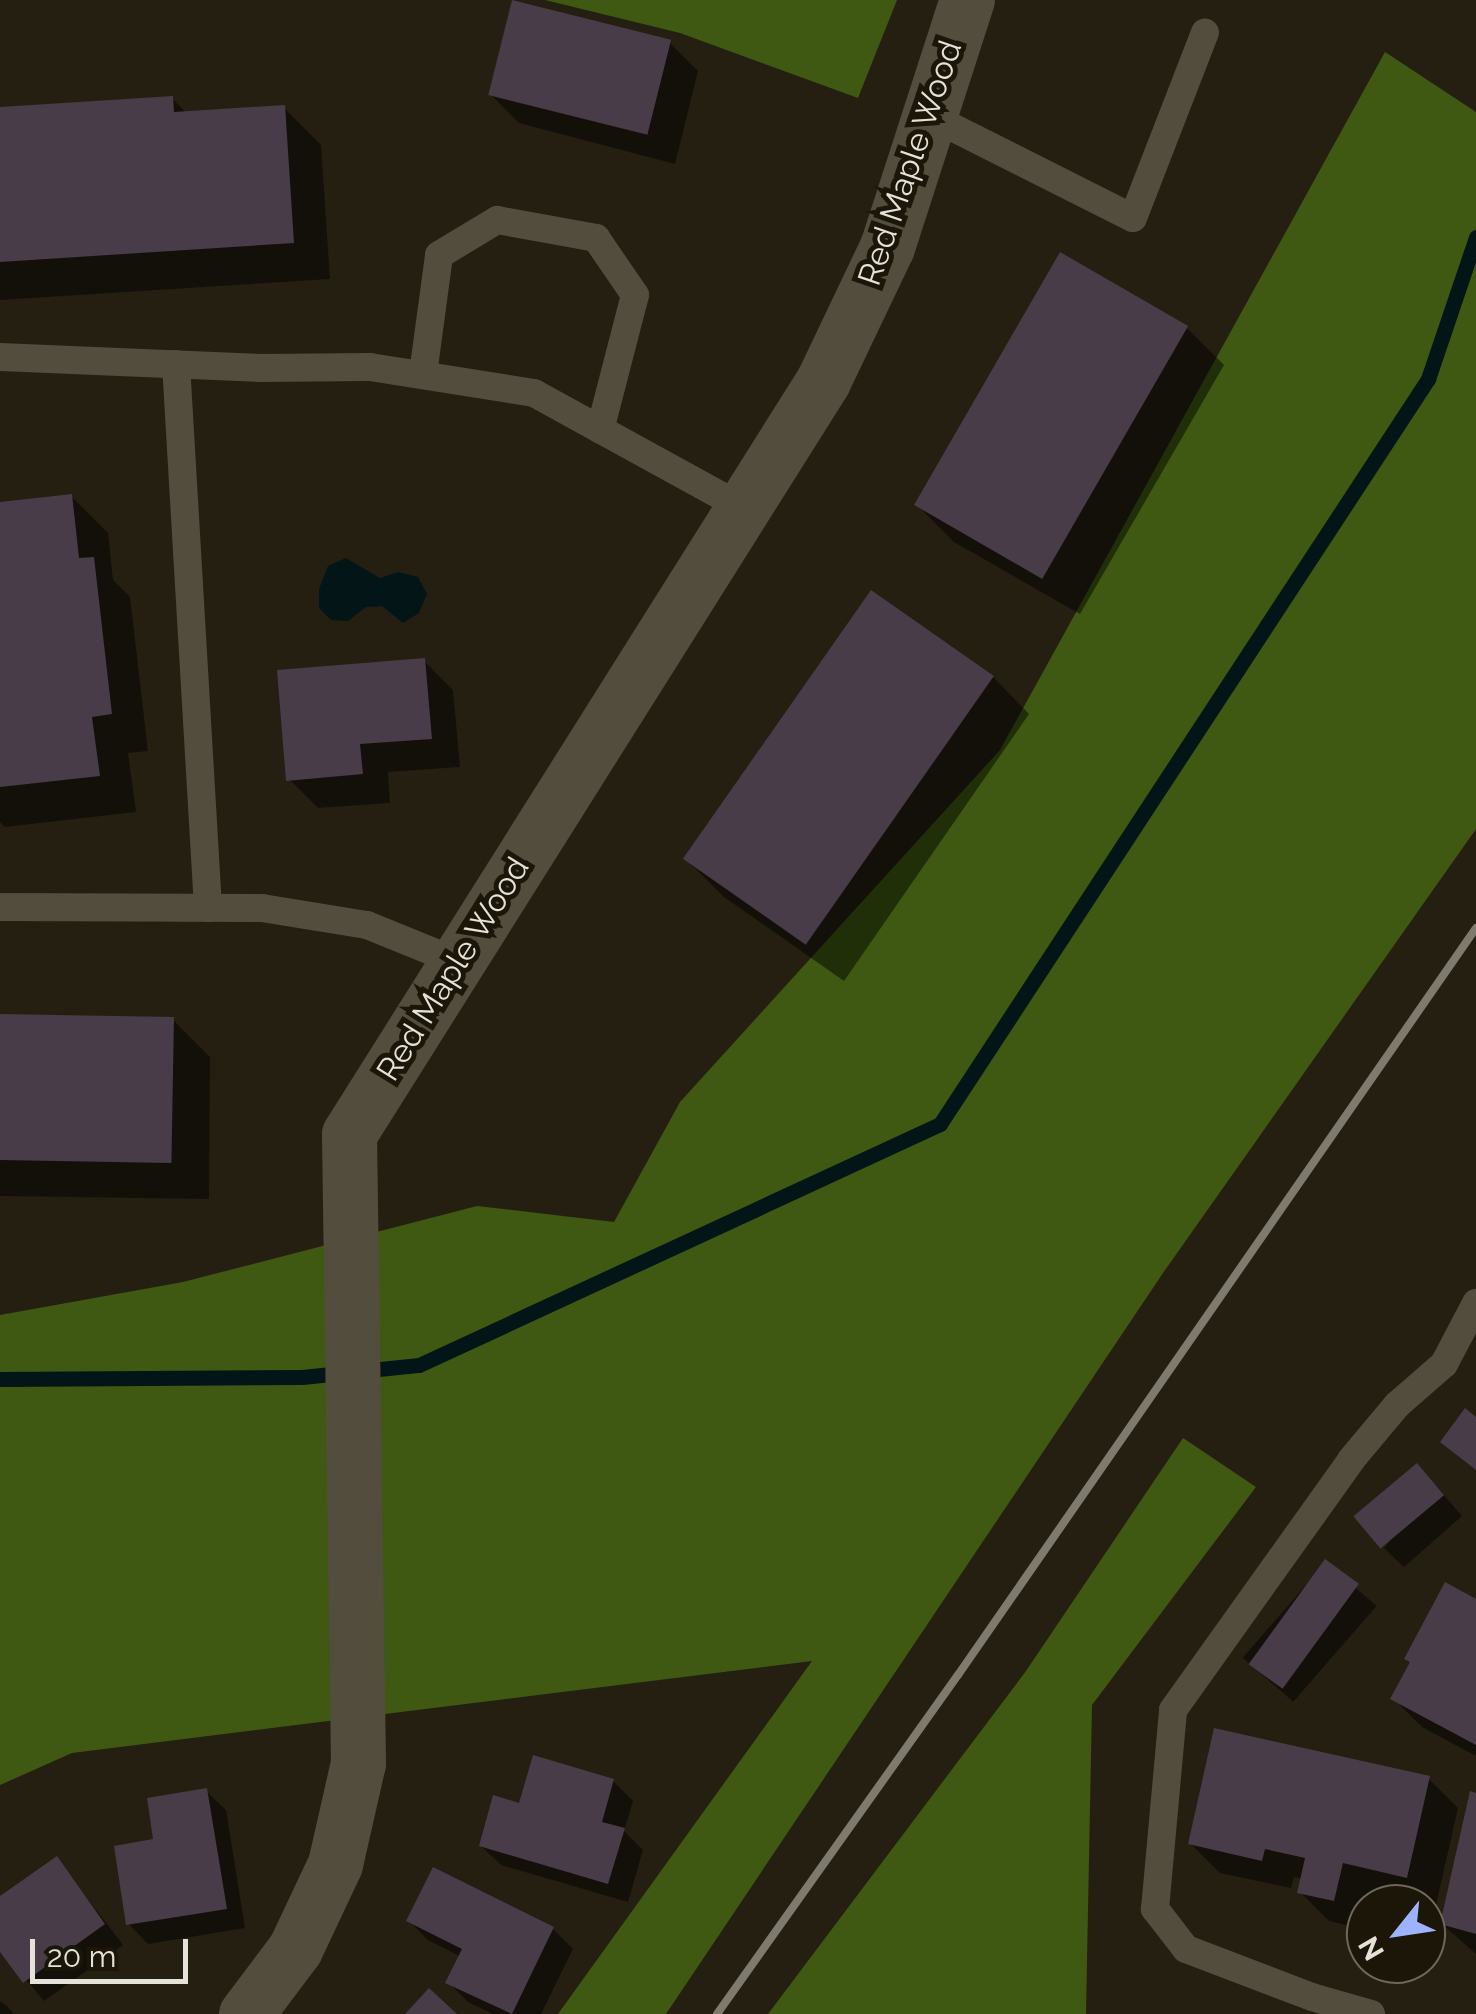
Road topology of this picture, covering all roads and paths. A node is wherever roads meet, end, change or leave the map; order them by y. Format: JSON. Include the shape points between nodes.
{"nodes":[{"id":1,"x":968,"y":0,"type":"edge"},
{"id":2,"x":1205,"y":32,"type":"dead end"},
{"id":3,"x":928,"y":115,"type":"junction"},
{"id":4,"x":0,"y":357,"type":"edge"},
{"id":5,"x":176,"y":364,"type":"junction"},
{"id":6,"x":422,"y":374,"type":"junction"},
{"id":7,"x":600,"y":430,"type":"junction"},
{"id":8,"x":744,"y":509,"type":"junction"},
{"id":9,"x":0,"y":907,"type":"edge"},
{"id":10,"x":208,"y":908,"type":"junction"},
{"id":11,"x":458,"y":962,"type":"junction"},
{"id":12,"x":1476,"y":1303,"type":"edge"},
{"id":13,"x":246,"y":2014,"type":"edge"},
{"id":14,"x":1371,"y":2014,"type":"edge"}],
"edges":[{"from":1,"to":3,"type":"street","name":"Red Maple Wood"},
{"from":2,"to":3,"type":"lane","via":[[1133,218]]},
{"from":3,"to":8,"type":"street","name":"Red Maple Wood","via":[[887,247],[823,381]]},
{"from":4,"to":5,"type":"lane"},
{"from":5,"to":6,"type":"lane","via":[[370,366]]},
{"from":5,"to":10,"type":"lane"},
{"from":6,"to":7,"type":"lane","via":[[534,393]]},
{"from":6,"to":7,"type":"lane","via":[[440,255],[497,220],[596,238],[635,295]]},
{"from":7,"to":8,"type":"lane"},
{"from":8,"to":11,"type":"street","name":"Red Maple Wood"},
{"from":9,"to":10,"type":"lane"},
{"from":10,"to":11,"type":"lane","via":[[262,908],[350,923]]},
{"from":11,"to":13,"type":"street","name":"Red Maple Wood","via":[[349,1134],[358,1762],[335,1864],[295,1948]]},
{"from":12,"to":14,"type":"lane","via":[[1444,1364],[1397,1405],[1351,1460],[1173,1710],[1155,1909],[1186,1949]]}]}
